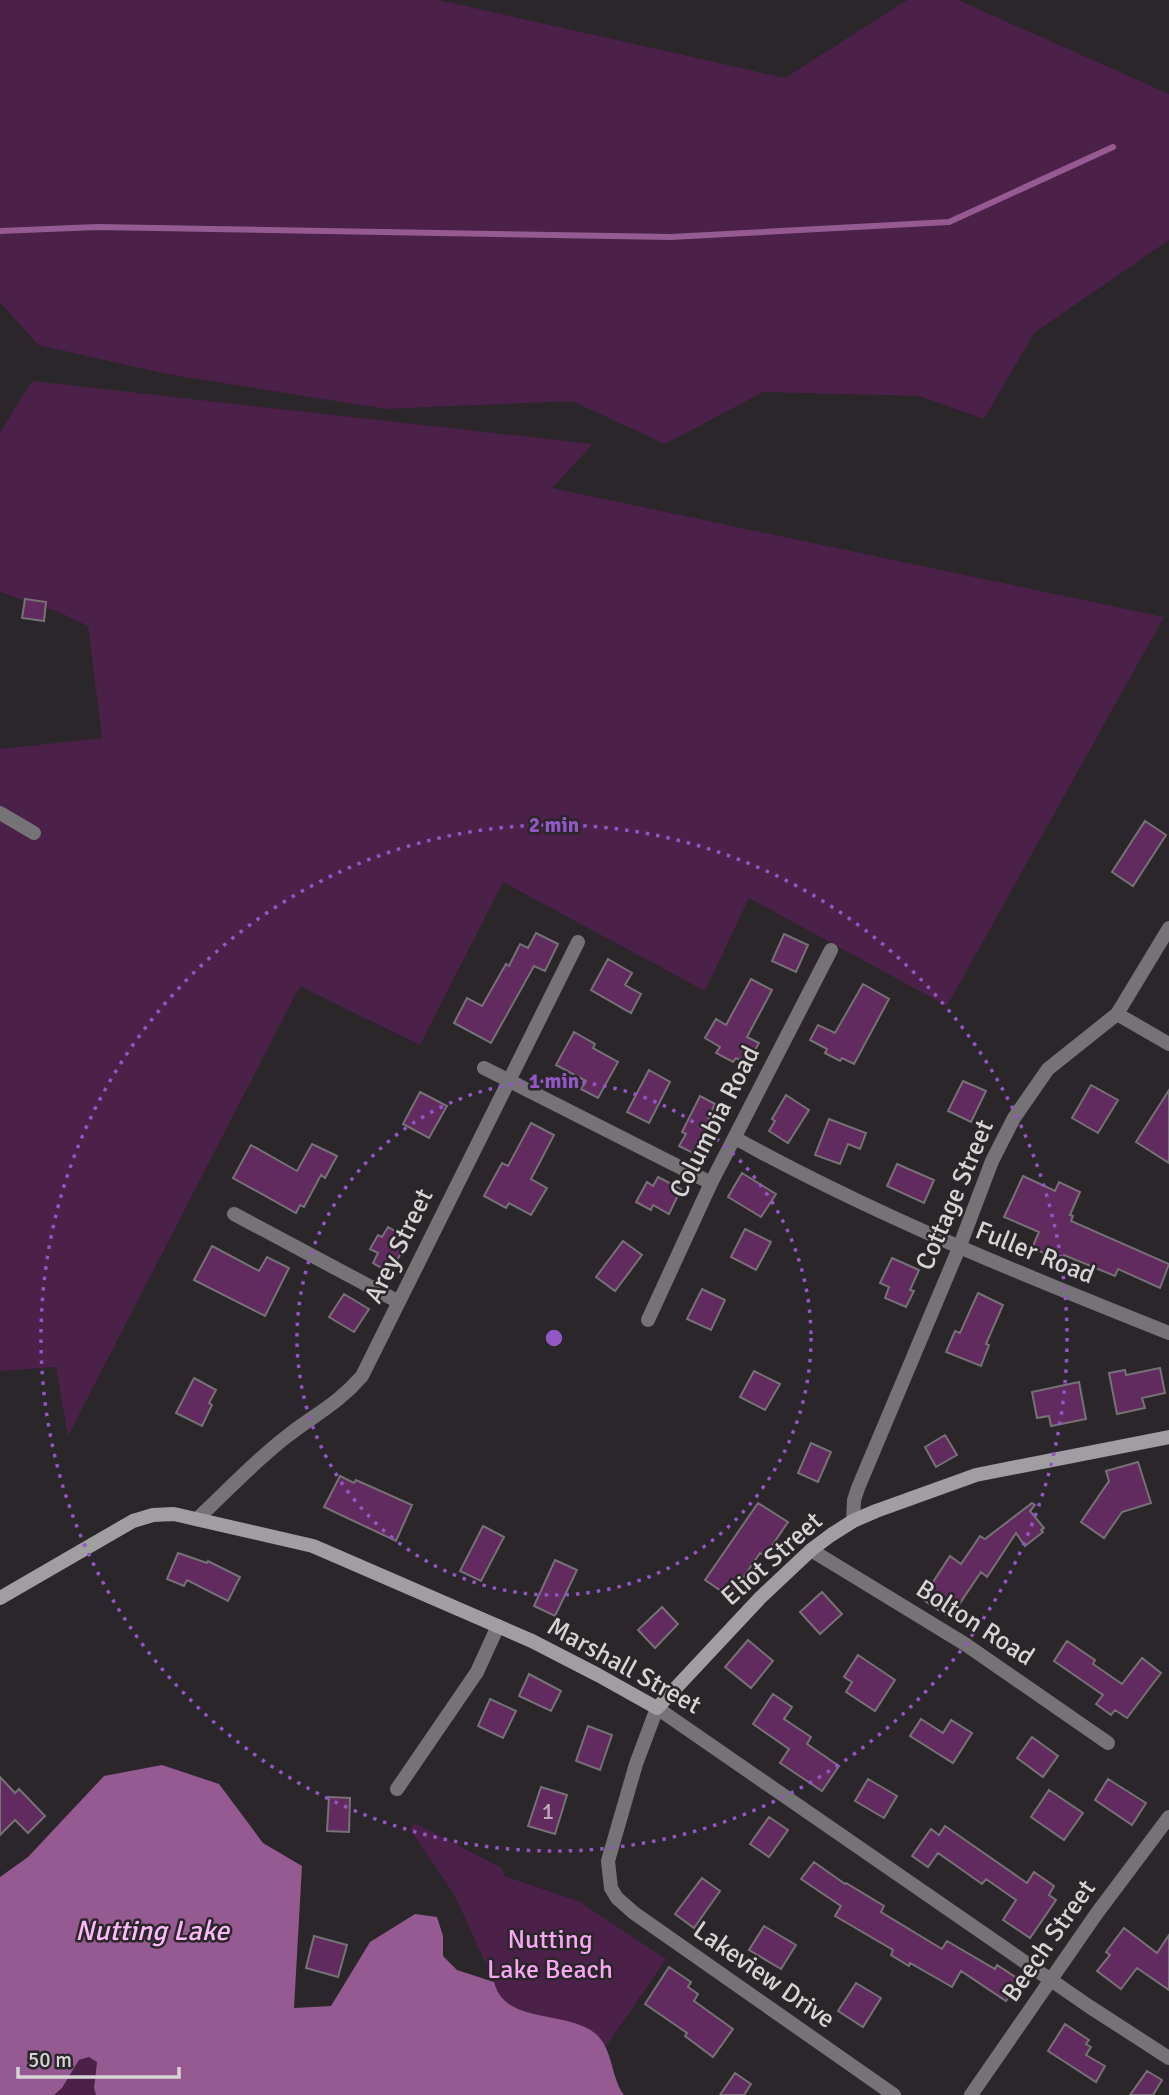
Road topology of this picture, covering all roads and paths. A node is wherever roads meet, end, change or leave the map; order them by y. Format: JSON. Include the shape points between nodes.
{"nodes":[{"id":1,"x":0,"y":813,"type":"edge"},
{"id":2,"x":34,"y":833,"type":"dead end"},
{"id":3,"x":1169,"y":928,"type":"edge"},
{"id":4,"x":578,"y":943,"type":"dead end"},
{"id":5,"x":831,"y":950,"type":"dead end"},
{"id":6,"x":1117,"y":1014,"type":"junction"},
{"id":7,"x":1169,"y":1044,"type":"edge"},
{"id":8,"x":484,"y":1068,"type":"dead end"},
{"id":9,"x":509,"y":1082,"type":"junction"},
{"id":10,"x":735,"y":1138,"type":"junction"},
{"id":11,"x":711,"y":1183,"type":"junction"},
{"id":12,"x":234,"y":1214,"type":"dead end"},
{"id":13,"x":959,"y":1248,"type":"junction"},
{"id":14,"x":399,"y":1302,"type":"junction"},
{"id":15,"x":648,"y":1320,"type":"dead end"},
{"id":16,"x":1169,"y":1333,"type":"edge"},
{"id":17,"x":1169,"y":1437,"type":"edge"},
{"id":18,"x":198,"y":1518,"type":"junction"},
{"id":19,"x":853,"y":1521,"type":"junction"},
{"id":20,"x":811,"y":1550,"type":"junction"},
{"id":21,"x":0,"y":1598,"type":"edge"},
{"id":22,"x":498,"y":1626,"type":"junction"},
{"id":23,"x":657,"y":1708,"type":"junction"},
{"id":24,"x":1108,"y":1743,"type":"dead end"},
{"id":25,"x":397,"y":1789,"type":"dead end"},
{"id":26,"x":1169,"y":1817,"type":"edge"},
{"id":27,"x":611,"y":1888,"type":"joint"},
{"id":28,"x":1051,"y":1979,"type":"junction"},
{"id":29,"x":1169,"y":2058,"type":"edge"},
{"id":30,"x":894,"y":2095,"type":"edge"},
{"id":31,"x":971,"y":2095,"type":"edge"}],
"edges":[{"from":1,"to":2,"type":"street"},
{"from":3,"to":6,"type":"street","name":"Cottage Street"},
{"from":4,"to":9,"type":"street","name":"Arey Street"},
{"from":5,"to":10,"type":"street","name":"Columbia Road"},
{"from":6,"to":7,"type":"street"},
{"from":6,"to":13,"type":"street","name":"Cottage Street","via":[[1048,1069],[1023,1101],[992,1161]]},
{"from":8,"to":9,"type":"street"},
{"from":9,"to":11,"type":"street"},
{"from":9,"to":14,"type":"street","name":"Arey Street"},
{"from":10,"to":11,"type":"street","name":"Columbia Road"},
{"from":10,"to":13,"type":"street","name":"Fuller Road","via":[[813,1181]]},
{"from":11,"to":15,"type":"street","name":"Columbia Road"},
{"from":12,"to":14,"type":"street"},
{"from":13,"to":16,"type":"street","name":"Fuller Road"},
{"from":13,"to":19,"type":"street","name":"Cottage Street","via":[[858,1488]]},
{"from":14,"to":18,"type":"street","name":"Arey Street","via":[[373,1359],[347,1393],[286,1437]]},
{"from":17,"to":19,"type":"street","name":"Eliot Street","via":[[976,1475]]},
{"from":18,"to":21,"type":"street","name":"Marshall Street","via":[[174,1514],[133,1521]]},
{"from":18,"to":22,"type":"street","name":"Marshall Street","via":[[313,1546]]},
{"from":19,"to":20,"type":"street","name":"Eliot Street"},
{"from":20,"to":23,"type":"street","name":"Eliot Street"},
{"from":20,"to":24,"type":"street","name":"Bolton Road","via":[[965,1644]]},
{"from":22,"to":23,"type":"street","name":"Marshall Street"},
{"from":22,"to":25,"type":"street","via":[[477,1672]]},
{"from":23,"to":27,"type":"street","name":"Eliot Street","via":[[608,1861]]},
{"from":23,"to":28,"type":"street","name":"Marshall Street"},
{"from":26,"to":28,"type":"street","name":"Beech Street"},
{"from":27,"to":30,"type":"street","name":"Lakeview Drive","via":[[634,1913]]},
{"from":28,"to":29,"type":"street","name":"Marshall Street"},
{"from":28,"to":31,"type":"street","name":"Beech Street"}]}
